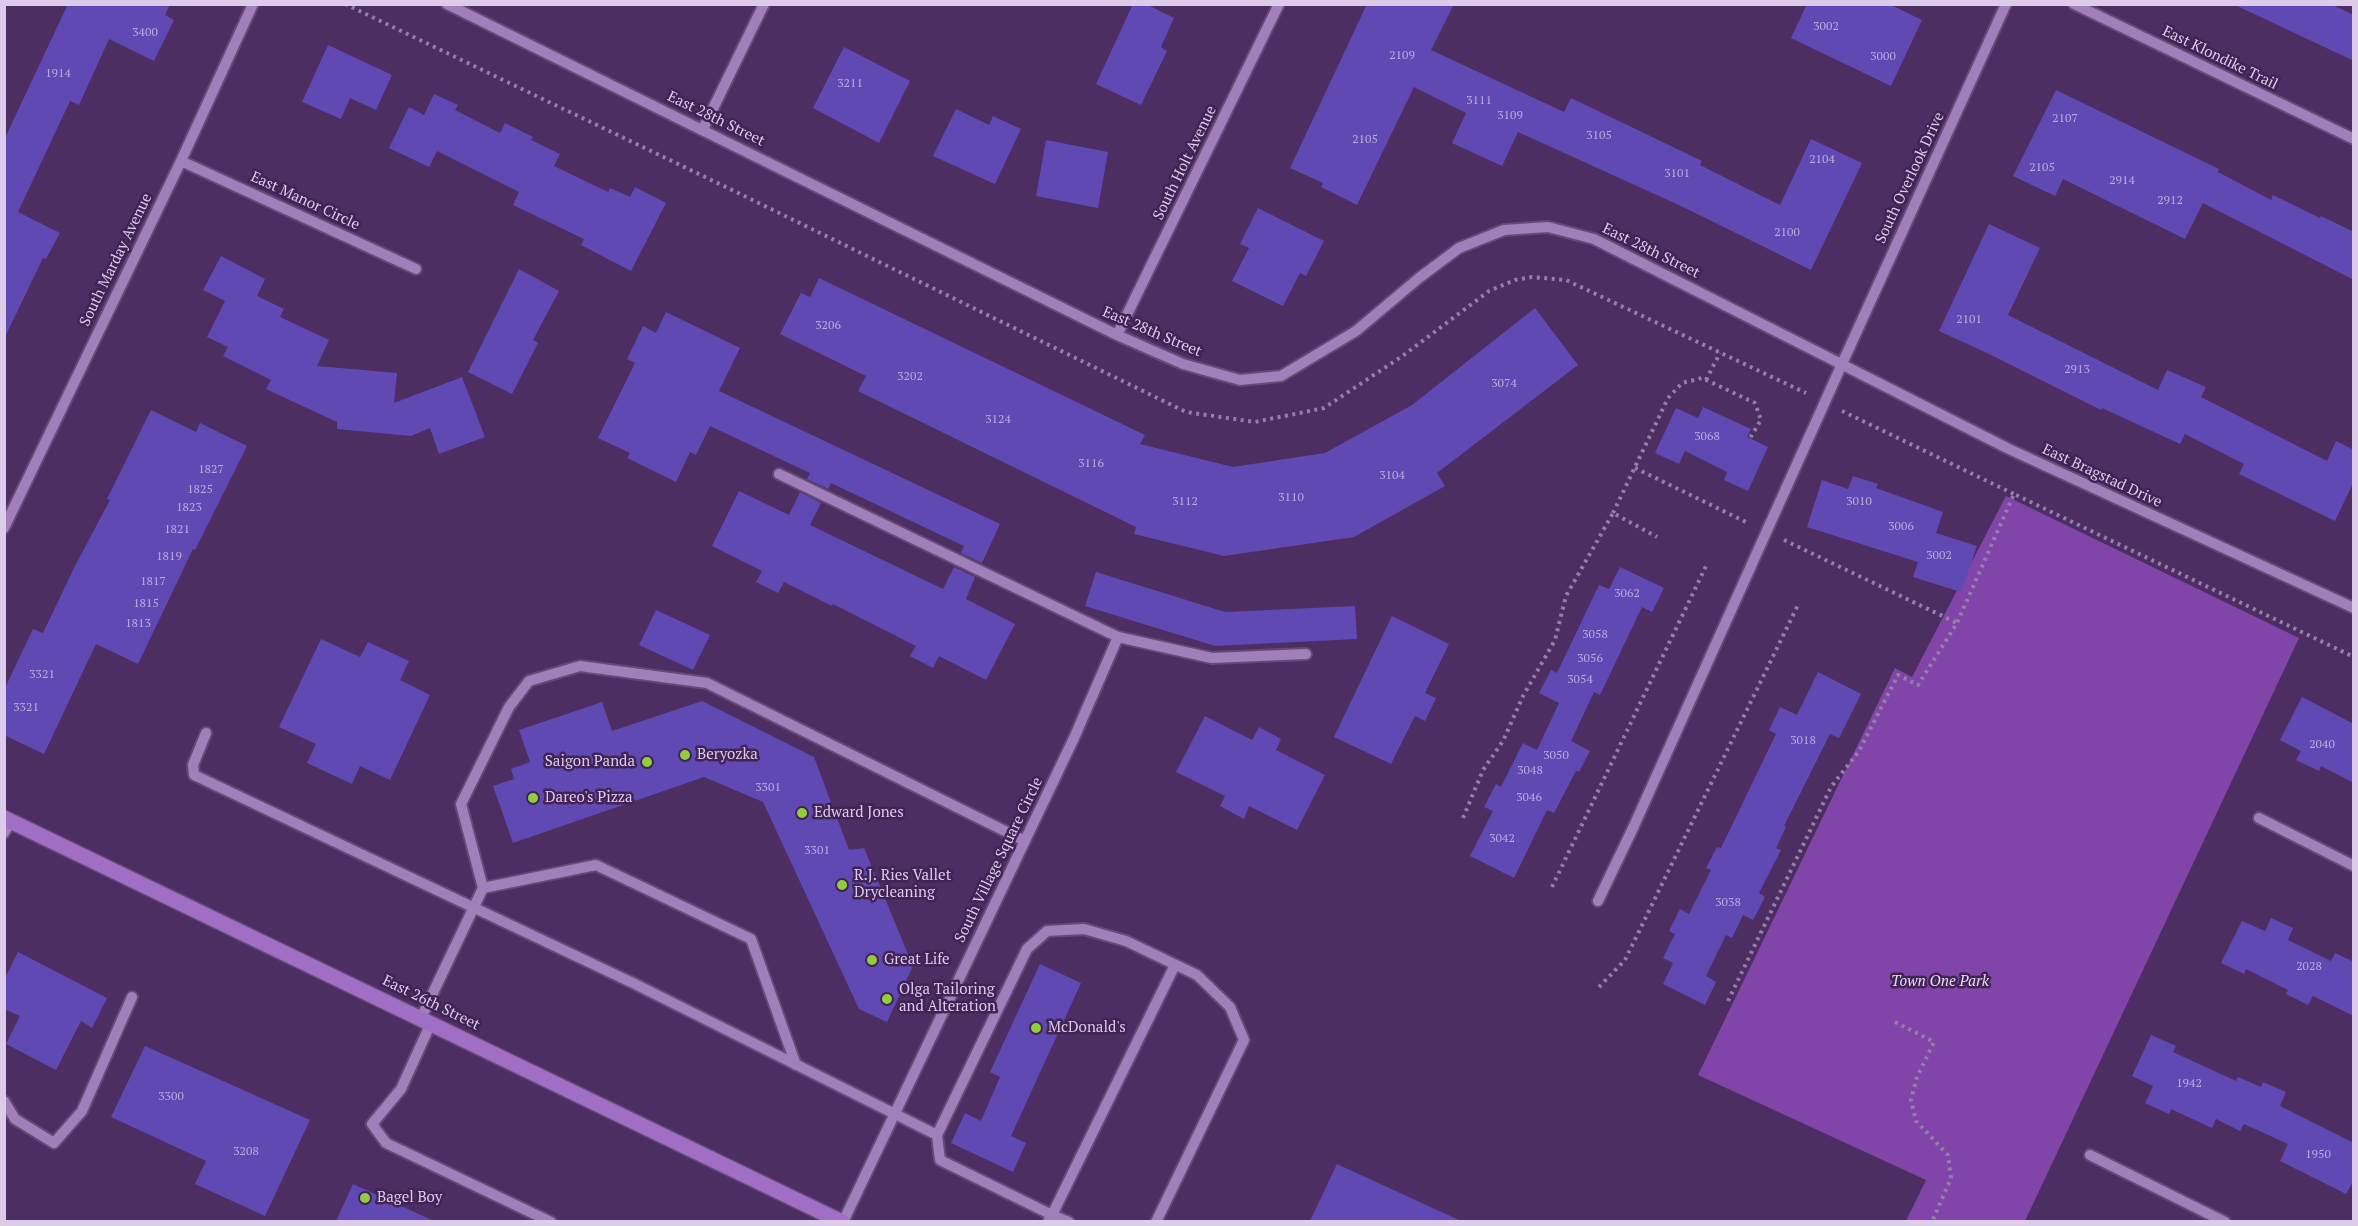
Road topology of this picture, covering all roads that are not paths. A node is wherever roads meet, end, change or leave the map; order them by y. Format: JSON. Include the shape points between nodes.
{"nodes":[{"id":1,"x":253,"y":4,"type":"edge"},
{"id":2,"x":447,"y":4,"type":"edge"},
{"id":3,"x":764,"y":4,"type":"edge"},
{"id":4,"x":1279,"y":4,"type":"edge"},
{"id":5,"x":2006,"y":4,"type":"edge"},
{"id":6,"x":2074,"y":4,"type":"edge"},
{"id":7,"x":703,"y":129,"type":"junction"},
{"id":8,"x":2354,"y":139,"type":"edge"},
{"id":9,"x":181,"y":161,"type":"junction"},
{"id":10,"x":416,"y":269,"type":"dead end"},
{"id":11,"x":1117,"y":335,"type":"junction"},
{"id":12,"x":1842,"y":364,"type":"junction"},
{"id":13,"x":779,"y":474,"type":"dead end"},
{"id":14,"x":4,"y":528,"type":"edge"},
{"id":15,"x":2354,"y":608,"type":"edge"},
{"id":16,"x":1118,"y":637,"type":"junction"},
{"id":17,"x":1306,"y":654,"type":"dead end"},
{"id":18,"x":206,"y":733,"type":"dead end"},
{"id":19,"x":2259,"y":818,"type":"dead end"},
{"id":20,"x":7,"y":824,"type":"edge"},
{"id":21,"x":1025,"y":841,"type":"junction"},
{"id":22,"x":2354,"y":866,"type":"edge"},
{"id":23,"x":483,"y":888,"type":"junction"},
{"id":24,"x":1598,"y":901,"type":"dead end"},
{"id":25,"x":473,"y":908,"type":"junction"},
{"id":26,"x":1175,"y":965,"type":"junction"},
{"id":27,"x":132,"y":997,"type":"dead end"},
{"id":28,"x":426,"y":1021,"type":"junction"},
{"id":29,"x":796,"y":1065,"type":"junction"},
{"id":30,"x":4,"y":1101,"type":"edge"},
{"id":31,"x":894,"y":1114,"type":"junction"},
{"id":32,"x":937,"y":1135,"type":"junction"},
{"id":33,"x":2090,"y":1155,"type":"dead end"},
{"id":34,"x":1050,"y":1218,"type":"edge"},
{"id":35,"x":551,"y":1221,"type":"edge"},
{"id":36,"x":842,"y":1221,"type":"edge"},
{"id":37,"x":1069,"y":1221,"type":"edge"},
{"id":38,"x":1156,"y":1221,"type":"edge"},
{"id":39,"x":2225,"y":1221,"type":"edge"}],
"edges":[{"from":1,"to":9,"type":"street","name":"South Marday Avenue"},
{"from":2,"to":7,"type":"street","name":"East 28th Street"},
{"from":3,"to":7,"type":"street"},
{"from":4,"to":11,"type":"street","name":"South Holt Avenue"},
{"from":5,"to":12,"type":"street","name":"South Overlook Drive"},
{"from":6,"to":8,"type":"street","name":"East Klondike Trail"},
{"from":7,"to":11,"type":"street","name":"East 28th Street"},
{"from":9,"to":10,"type":"street","name":"East Manor Circle"},
{"from":9,"to":14,"type":"street","name":"South Marday Avenue"},
{"from":11,"to":12,"type":"street","name":"East 28th Street","via":[[1183,364],[1240,380],[1281,376],[1356,331],[1459,248],[1504,230],[1548,227],[1594,239]]},
{"from":12,"to":15,"type":"street","name":"East Bragstad Drive","via":[[2009,449]]},
{"from":12,"to":24,"type":"street","name":"South Overlook Drive"},
{"from":13,"to":16,"type":"street"},
{"from":16,"to":17,"type":"street","via":[[1212,658]]},
{"from":16,"to":21,"type":"street","name":"South Village Square Circle"},
{"from":18,"to":25,"type":"street","via":[[193,765],[194,775]]},
{"from":19,"to":22,"type":"street"},
{"from":20,"to":28,"type":"main road","name":"East 26th Street"},
{"from":21,"to":23,"type":"street","via":[[707,683],[580,666],[529,681],[508,707],[461,804]]},
{"from":21,"to":31,"type":"street","name":"South Village Square Circle"},
{"from":23,"to":25,"type":"street"},
{"from":23,"to":29,"type":"street","via":[[596,866],[751,939]]},
{"from":25,"to":28,"type":"street"},
{"from":25,"to":29,"type":"street"},
{"from":26,"to":32,"type":"street","via":[[1126,942],[1084,929],[1047,931],[1027,949]]},
{"from":26,"to":34,"type":"street"},
{"from":26,"to":38,"type":"street","via":[[1197,975],[1230,1007],[1244,1040]]},
{"from":27,"to":30,"type":"street","via":[[82,1112],[54,1143],[15,1119]]},
{"from":28,"to":35,"type":"street","via":[[401,1089],[372,1124],[386,1143]]},
{"from":28,"to":36,"type":"main road","name":"East 26th Street"},
{"from":29,"to":31,"type":"street"},
{"from":31,"to":32,"type":"street"},
{"from":31,"to":36,"type":"street","name":"South Village Square Circle"},
{"from":32,"to":34,"type":"street","via":[[940,1160]]},
{"from":33,"to":39,"type":"street"},
{"from":34,"to":37,"type":"street"}]}
